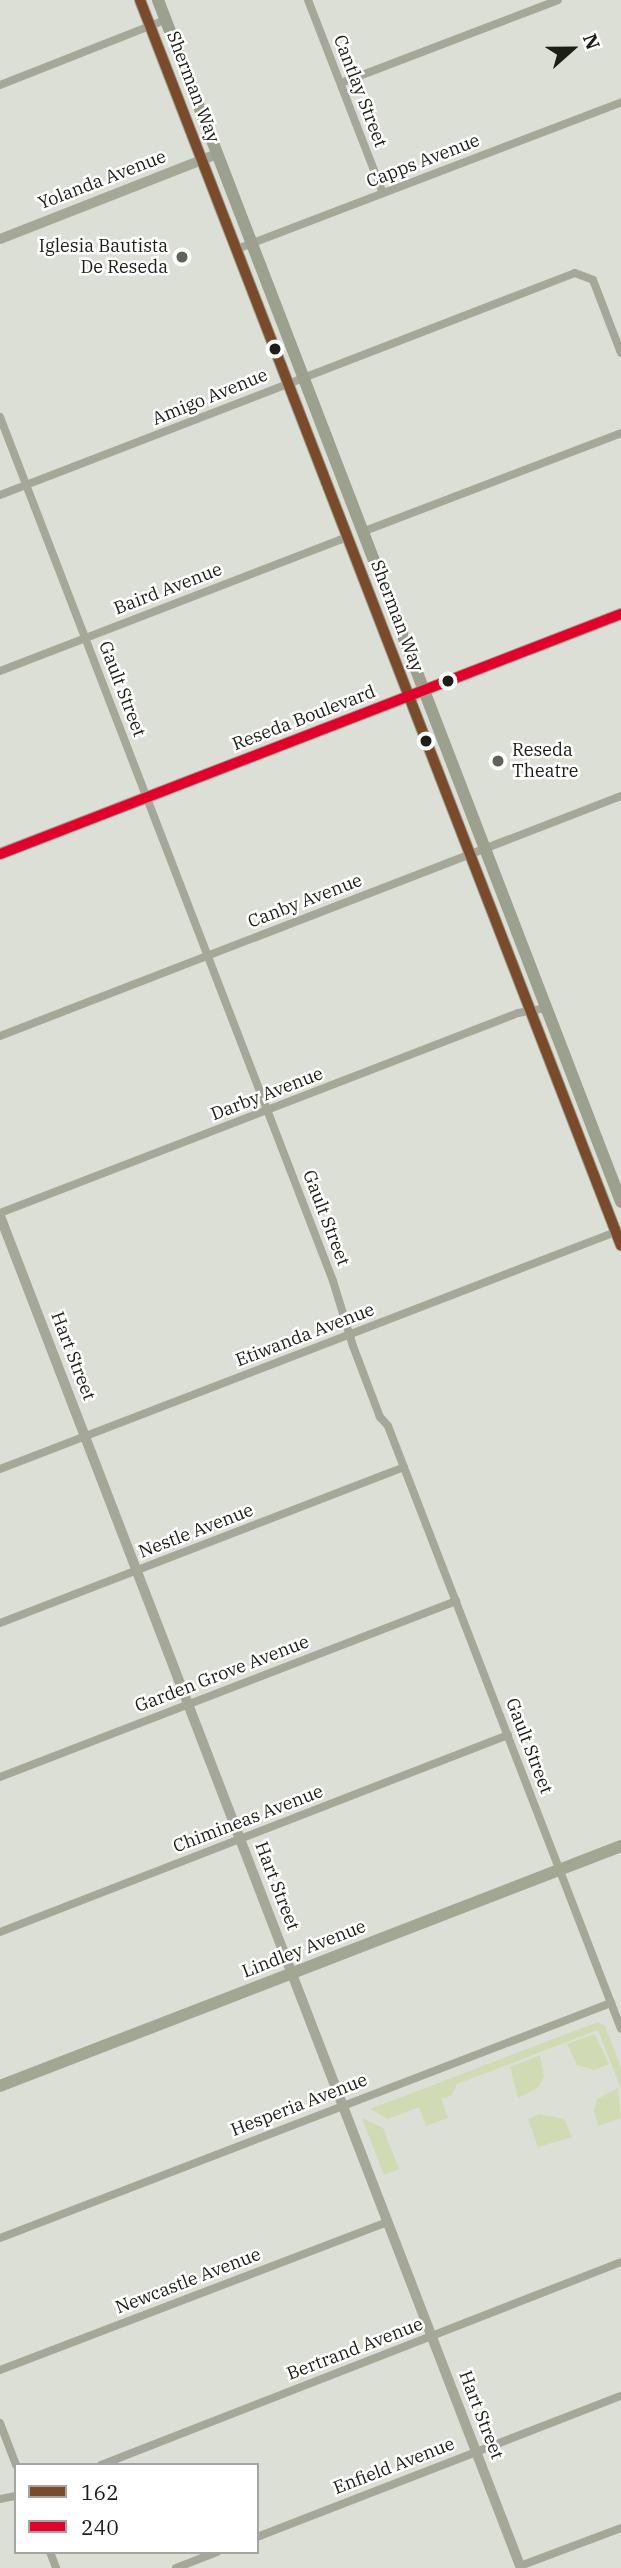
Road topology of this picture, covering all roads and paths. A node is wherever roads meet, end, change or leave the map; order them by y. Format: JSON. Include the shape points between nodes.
{"nodes":[{"id":1,"x":140,"y":0,"type":"edge"},
{"id":2,"x":158,"y":0,"type":"edge"},
{"id":3,"x":308,"y":0,"type":"edge"},
{"id":4,"x":558,"y":0,"type":"edge"},
{"id":5,"x":165,"y":20,"type":"junction"},
{"id":6,"x":150,"y":26,"type":"junction"},
{"id":7,"x":341,"y":83,"type":"junction"},
{"id":8,"x":0,"y":85,"type":"edge"},
{"id":9,"x":621,"y":102,"type":"edge"},
{"id":10,"x":216,"y":154,"type":"junction"},
{"id":11,"x":202,"y":159,"type":"junction"},
{"id":12,"x":383,"y":194,"type":"junction"},
{"id":13,"x":0,"y":239,"type":"edge"},
{"id":14,"x":252,"y":244,"type":"junction"},
{"id":15,"x":237,"y":248,"type":"junction"},
{"id":16,"x":621,"y":353,"type":"edge"},
{"id":17,"x":303,"y":377,"type":"junction"},
{"id":18,"x":288,"y":383,"type":"junction"},
{"id":19,"x":0,"y":417,"type":"edge"},
{"id":20,"x":621,"y":433,"type":"edge"},
{"id":21,"x":26,"y":485,"type":"junction"},
{"id":22,"x":0,"y":495,"type":"edge"},
{"id":23,"x":362,"y":532,"type":"junction"},
{"id":24,"x":348,"y":537,"type":"junction"},
{"id":25,"x":621,"y":614,"type":"edge"},
{"id":26,"x":86,"y":639,"type":"junction"},
{"id":27,"x":0,"y":671,"type":"edge"},
{"id":28,"x":424,"y":691,"type":"junction"},
{"id":29,"x":409,"y":696,"type":"junction"},
{"id":30,"x":621,"y":796,"type":"edge"},
{"id":31,"x":147,"y":797,"type":"junction"},
{"id":32,"x":485,"y":849,"type":"junction"},
{"id":33,"x":0,"y":854,"type":"edge"},
{"id":34,"x":471,"y":854,"type":"junction"},
{"id":35,"x":208,"y":956,"type":"junction"},
{"id":36,"x":546,"y":1009,"type":"junction"},
{"id":37,"x":531,"y":1010,"type":"junction"},
{"id":38,"x":0,"y":1036,"type":"edge"},
{"id":39,"x":268,"y":1110,"type":"junction"},
{"id":40,"x":621,"y":1202,"type":"edge"},
{"id":41,"x":0,"y":1214,"type":"edge"},
{"id":42,"x":618,"y":1231,"type":"edge"},
{"id":43,"x":621,"y":1245,"type":"edge"},
{"id":44,"x":351,"y":1334,"type":"junction"},
{"id":45,"x":85,"y":1437,"type":"junction"},
{"id":46,"x":404,"y":1467,"type":"junction"},
{"id":47,"x":0,"y":1469,"type":"edge"},
{"id":48,"x":136,"y":1571,"type":"junction"},
{"id":49,"x":456,"y":1601,"type":"junction"},
{"id":50,"x":0,"y":1623,"type":"edge"},
{"id":51,"x":188,"y":1704,"type":"junction"},
{"id":52,"x":508,"y":1735,"type":"junction"},
{"id":53,"x":0,"y":1777,"type":"edge"},
{"id":54,"x":240,"y":1839,"type":"junction"},
{"id":55,"x":621,"y":1846,"type":"edge"},
{"id":56,"x":559,"y":1870,"type":"junction"},
{"id":57,"x":0,"y":1932,"type":"edge"},
{"id":58,"x":292,"y":1973,"type":"junction"},
{"id":59,"x":611,"y":2003,"type":"junction"},
{"id":60,"x":621,"y":2029,"type":"edge"},
{"id":61,"x":0,"y":2085,"type":"edge"},
{"id":62,"x":343,"y":2105,"type":"junction"},
{"id":63,"x":387,"y":2221,"type":"junction"},
{"id":64,"x":0,"y":2238,"type":"edge"},
{"id":65,"x":621,"y":2262,"type":"edge"},
{"id":66,"x":432,"y":2336,"type":"junction"},
{"id":67,"x":0,"y":2370,"type":"edge"},
{"id":68,"x":621,"y":2396,"type":"edge"},
{"id":69,"x":0,"y":2423,"type":"edge"},
{"id":70,"x":476,"y":2451,"type":"junction"},
{"id":71,"x":15,"y":2463,"type":"edge"},
{"id":72,"x":106,"y":2463,"type":"edge"},
{"id":73,"x":621,"y":2528,"type":"edge"},
{"id":74,"x":259,"y":2535,"type":"edge"},
{"id":75,"x":212,"y":2554,"type":"edge"},
{"id":76,"x":519,"y":2567,"type":"edge"},
{"id":77,"x":176,"y":2568,"type":"edge"}],
"edges":[{"from":1,"to":6,"type":"main road","name":"Sherman Way"},
{"from":2,"to":5,"type":"main road","name":"Sherman Way"},
{"from":3,"to":7,"type":"street","name":"Cantlay Street"},
{"from":4,"to":7,"type":"street"},
{"from":5,"to":6,"type":"street"},
{"from":5,"to":10,"type":"main road","name":"Sherman Way"},
{"from":6,"to":8,"type":"street"},
{"from":6,"to":11,"type":"main road","name":"Sherman Way"},
{"from":7,"to":12,"type":"street","name":"Cantlay Street"},
{"from":9,"to":12,"type":"street","name":"Capps Avenue"},
{"from":10,"to":11,"type":"street","name":"Yolanda Avenue"},
{"from":10,"to":14,"type":"main road","name":"Sherman Way"},
{"from":11,"to":13,"type":"street","name":"Yolanda Avenue"},
{"from":11,"to":15,"type":"main road","name":"Sherman Way"},
{"from":12,"to":14,"type":"street","name":"Capps Avenue"},
{"from":14,"to":15,"type":"street","name":"Capps Avenue"},
{"from":14,"to":17,"type":"main road","name":"Sherman Way"},
{"from":15,"to":18,"type":"main road","name":"Sherman Way"},
{"from":16,"to":17,"type":"street","name":"Amigo Avenue","via":[[588,275],[575,273]]},
{"from":17,"to":18,"type":"street","name":"Amigo Avenue"},
{"from":17,"to":23,"type":"main road","name":"Sherman Way"},
{"from":18,"to":21,"type":"street","name":"Amigo Avenue"},
{"from":18,"to":24,"type":"main road","name":"Sherman Way"},
{"from":19,"to":21,"type":"street","name":"Gault Street"},
{"from":20,"to":23,"type":"street"},
{"from":21,"to":22,"type":"street","name":"Amigo Avenue"},
{"from":21,"to":26,"type":"street","name":"Gault Street"},
{"from":23,"to":24,"type":"main road"},
{"from":23,"to":28,"type":"main road","name":"Sherman Way"},
{"from":24,"to":26,"type":"street","name":"Baird Avenue"},
{"from":24,"to":29,"type":"main road","name":"Sherman Way"},
{"from":25,"to":28,"type":"main road","name":"Reseda Boulevard"},
{"from":26,"to":27,"type":"street","name":"Baird Avenue"},
{"from":26,"to":31,"type":"street","name":"Gault Street"},
{"from":28,"to":29,"type":"main road","name":"Reseda Boulevard"},
{"from":28,"to":32,"type":"main road","name":"Sherman Way"},
{"from":29,"to":31,"type":"main road","name":"Reseda Boulevard"},
{"from":29,"to":34,"type":"main road","name":"Sherman Way"},
{"from":30,"to":32,"type":"street","name":"Canby Avenue"},
{"from":31,"to":33,"type":"main road","name":"Reseda Boulevard"},
{"from":31,"to":35,"type":"street","name":"Gault Street"},
{"from":32,"to":34,"type":"street","name":"Canby Avenue"},
{"from":32,"to":36,"type":"main road","name":"Sherman Way"},
{"from":34,"to":35,"type":"street","name":"Canby Avenue"},
{"from":34,"to":37,"type":"main road","name":"Sherman Way"},
{"from":35,"to":38,"type":"street","name":"Canby Avenue"},
{"from":35,"to":39,"type":"street","name":"Gault Street"},
{"from":36,"to":37,"type":"street","name":"Darby Avenue"},
{"from":36,"to":40,"type":"main road","name":"Sherman Way"},
{"from":37,"to":39,"type":"street","name":"Darby Avenue"},
{"from":37,"to":42,"type":"main road","name":"Sherman Way"},
{"from":39,"to":41,"type":"street","name":"Darby Avenue"},
{"from":39,"to":44,"type":"street","name":"Gault Street"},
{"from":41,"to":45,"type":"street","name":"Hart Street"},
{"from":42,"to":43,"type":"main road","name":"Sherman Way"},
{"from":42,"to":44,"type":"street","name":"Etiwanda Avenue"},
{"from":44,"to":45,"type":"street","name":"Etiwanda Avenue"},
{"from":44,"to":46,"type":"street","name":"Gault Street","via":[[380,1417]]},
{"from":45,"to":47,"type":"street","name":"Etiwanda Avenue"},
{"from":45,"to":48,"type":"street","name":"Hart Street"},
{"from":46,"to":48,"type":"street","name":"Nestle Avenue"},
{"from":46,"to":49,"type":"street","name":"Gault Street"},
{"from":48,"to":50,"type":"street","name":"Nestle Avenue"},
{"from":48,"to":51,"type":"street","name":"Hart Street"},
{"from":49,"to":51,"type":"street","name":"Garden Grove Avenue"},
{"from":49,"to":52,"type":"street","name":"Gault Street"},
{"from":51,"to":53,"type":"street","name":"Garden Grove Avenue"},
{"from":51,"to":54,"type":"street","name":"Hart Street"},
{"from":52,"to":54,"type":"street","name":"Chimineas Avenue"},
{"from":52,"to":56,"type":"street","name":"Gault Street"},
{"from":54,"to":57,"type":"street","name":"Chimineas Avenue"},
{"from":54,"to":58,"type":"street","name":"Hart Street"},
{"from":55,"to":56,"type":"main road","name":"Lindley Avenue"},
{"from":56,"to":58,"type":"main road","name":"Lindley Avenue"},
{"from":56,"to":59,"type":"street","name":"Gault Street"},
{"from":58,"to":61,"type":"main road","name":"Lindley Avenue"},
{"from":58,"to":62,"type":"street","name":"Hart Street"},
{"from":59,"to":60,"type":"street","name":"Gault Street"},
{"from":59,"to":62,"type":"street","name":"Hesperia Avenue"},
{"from":62,"to":63,"type":"street","name":"Hart Street"},
{"from":62,"to":64,"type":"street","name":"Hesperia Avenue"},
{"from":63,"to":66,"type":"street","name":"Hart Street"},
{"from":63,"to":67,"type":"street","name":"Newcastle Avenue"},
{"from":65,"to":66,"type":"street","name":"Bertrand Avenue"},
{"from":66,"to":70,"type":"street","name":"Hart Street"},
{"from":66,"to":72,"type":"street","name":"Bertrand Avenue"},
{"from":68,"to":70,"type":"street","name":"Enfield Avenue"},
{"from":69,"to":71,"type":"street"},
{"from":70,"to":74,"type":"street","name":"Enfield Avenue"},
{"from":70,"to":76,"type":"street","name":"Hart Street"},
{"from":73,"to":76,"type":"street"},
{"from":75,"to":77,"type":"street"}]}
